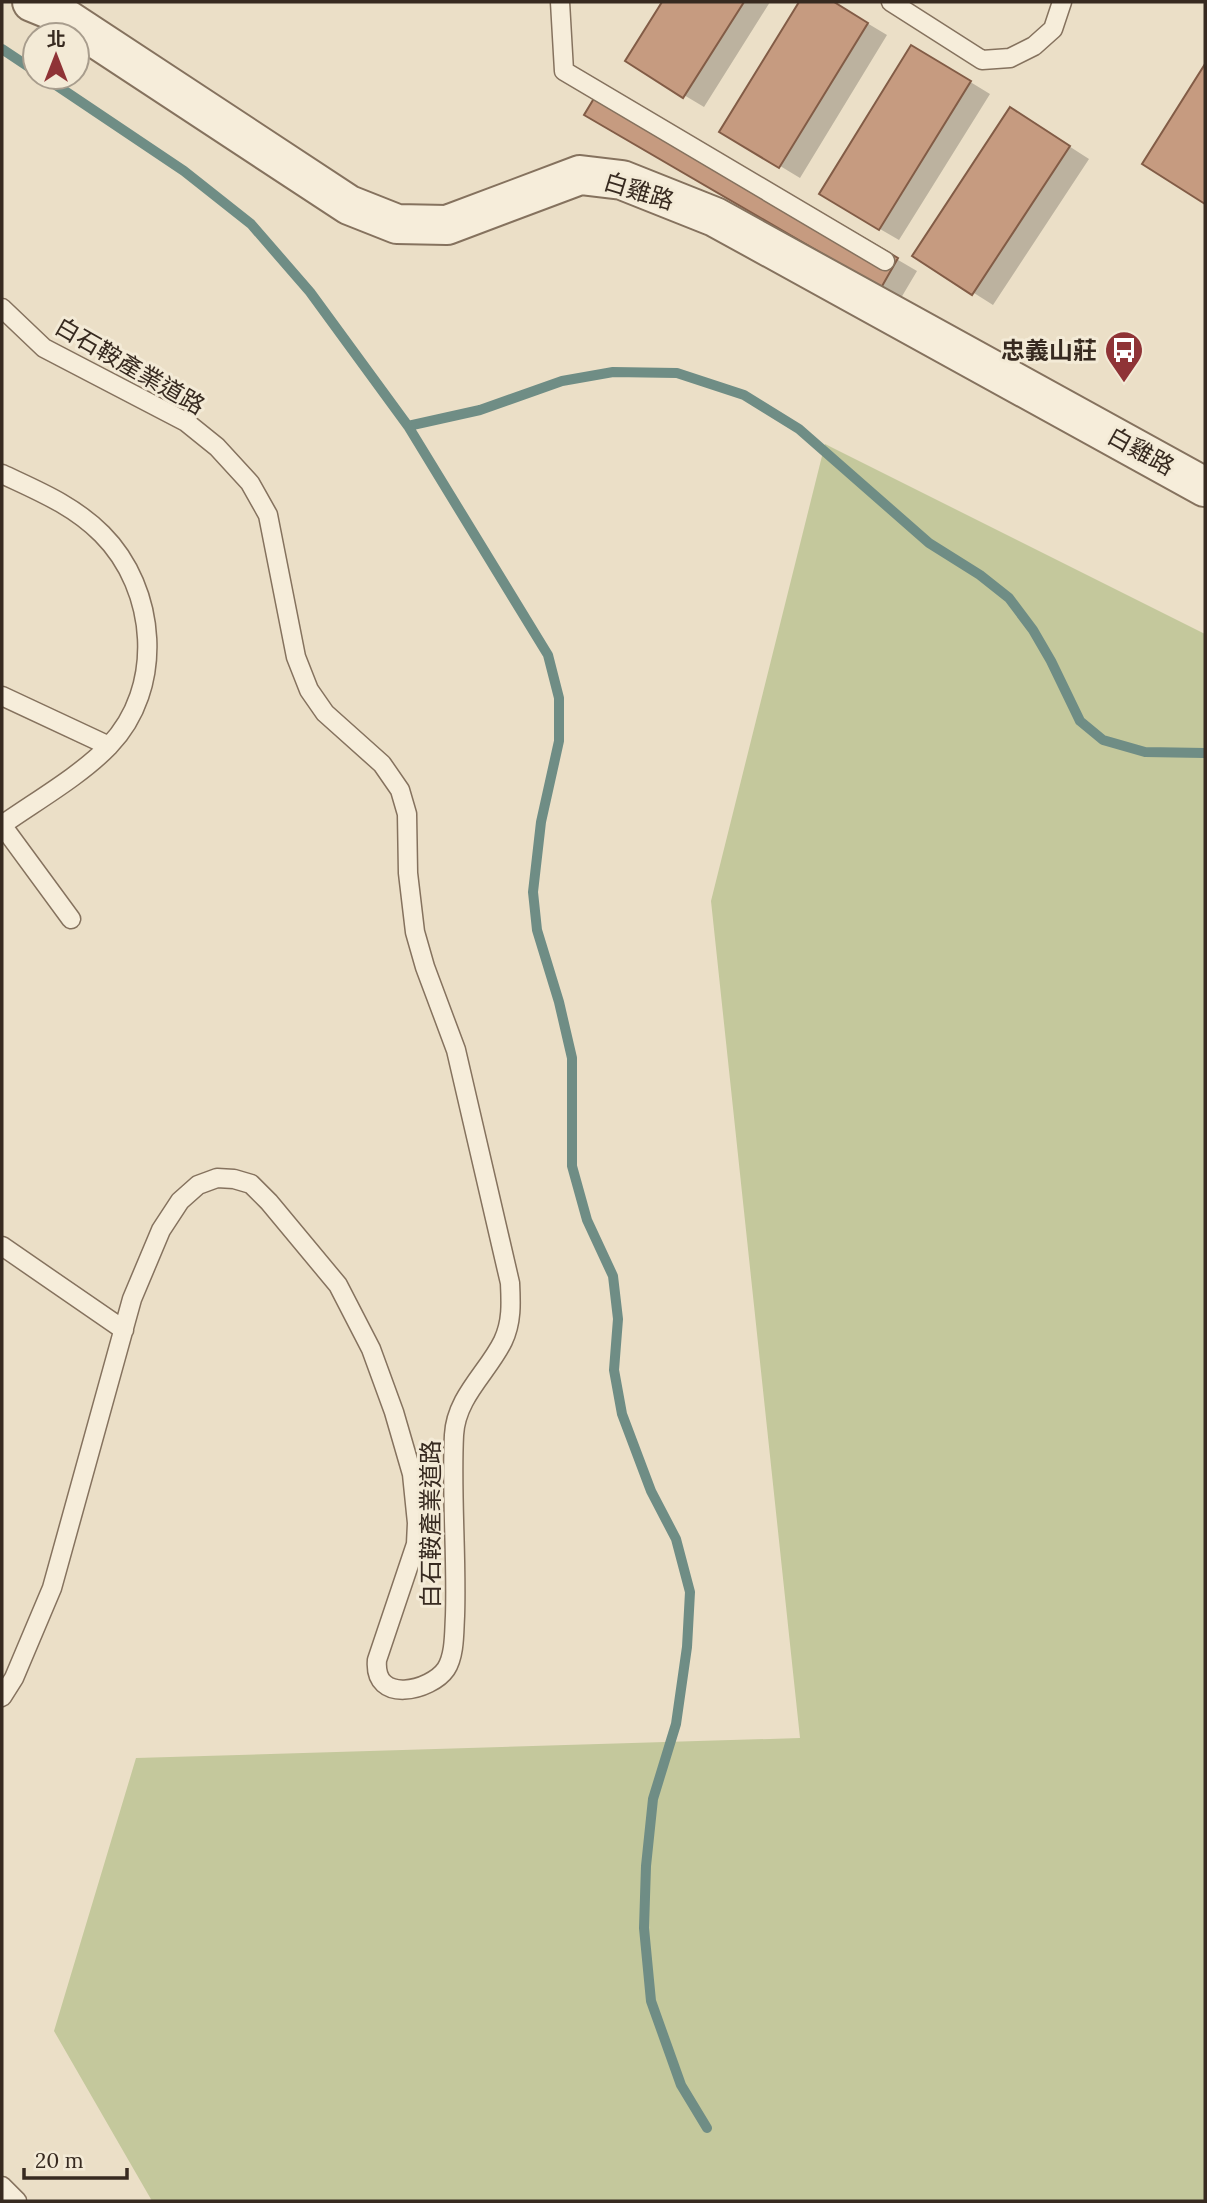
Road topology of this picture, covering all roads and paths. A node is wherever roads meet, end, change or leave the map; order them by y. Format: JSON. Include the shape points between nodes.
{"nodes":[{"id":1,"x":560,"y":2,"type":"edge"},
{"id":2,"x":891,"y":2,"type":"edge"},
{"id":3,"x":1062,"y":2,"type":"edge"},
{"id":4,"x":49,"y":5,"type":"edge"},
{"id":5,"x":885,"y":261,"type":"dead end"},
{"id":6,"x":2,"y":308,"type":"edge"},
{"id":7,"x":2,"y":474,"type":"edge"},
{"id":8,"x":1205,"y":486,"type":"edge"},
{"id":9,"x":2,"y":696,"type":"edge"},
{"id":10,"x":109,"y":746,"type":"junction"},
{"id":11,"x":2,"y":825,"type":"edge"},
{"id":12,"x":71,"y":919,"type":"dead end"},
{"id":13,"x":2,"y":1246,"type":"edge"},
{"id":14,"x":124,"y":1330,"type":"junction"},
{"id":15,"x":2,"y":1697,"type":"edge"},
{"id":16,"x":2,"y":2186,"type":"edge"},
{"id":17,"x":17,"y":2201,"type":"edge"}],
"edges":[{"from":1,"to":5,"type":"lane","via":[[564,71]]},
{"from":2,"to":3,"type":"lane","via":[[982,60],[1010,58],[1034,46],[1053,29]]},
{"from":4,"to":8,"type":"street","name":"白雞路","via":[[349,205],[397,224],[447,225],[580,175],[622,180],[715,217]]},
{"from":6,"to":14,"type":"lane","name":"白石鞍產業道路","via":[[44,348],[186,422],[250,483],[268,515],[296,657],[309,690],[325,713],[382,764],[400,790],[407,814],[415,932],[456,1050],[510,1283],[511,1315],[503,1341],[466,1397],[454,1431],[454,1627],[446,1668],[434,1680],[400,1690],[387,1687],[376,1671],[416,1544],[416,1504],[412,1474],[371,1349],[338,1285],[251,1184],[217,1178],[198,1185],[180,1201],[161,1230]]},
{"from":7,"to":10,"type":"lane","via":[[67,505],[102,534],[126,565],[145,610],[148,662],[136,708]]},
{"from":9,"to":10,"type":"lane"},
{"from":10,"to":11,"type":"lane"},
{"from":11,"to":12,"type":"lane"},
{"from":13,"to":14,"type":"lane"},
{"from":14,"to":15,"type":"lane","name":"白石鞍產業道路","via":[[52,1588]]},
{"from":16,"to":17,"type":"lane"}]}
